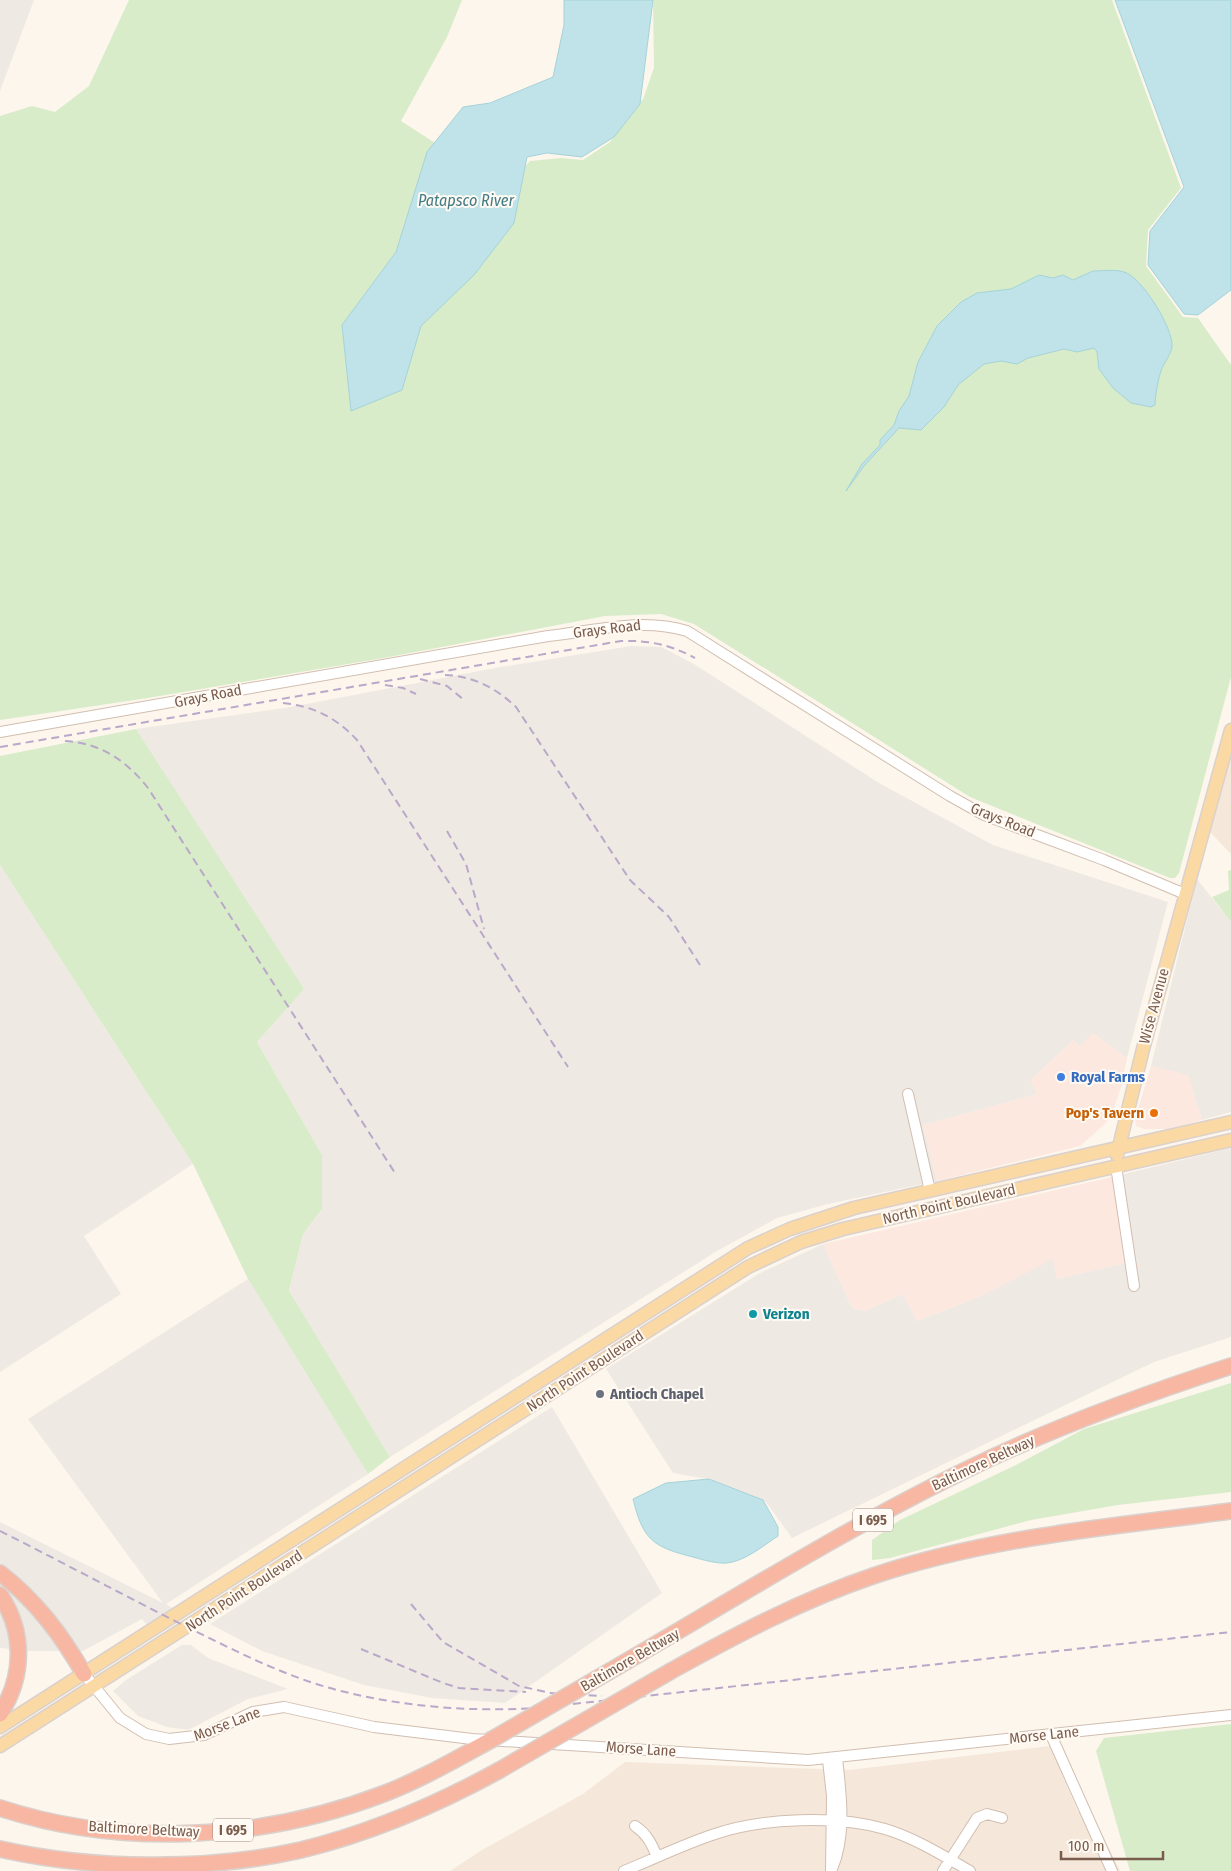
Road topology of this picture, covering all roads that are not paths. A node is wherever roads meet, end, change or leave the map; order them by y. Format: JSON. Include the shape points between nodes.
{"nodes":[{"id":1,"x":1231,"y":731,"type":"edge"},
{"id":2,"x":0,"y":732,"type":"edge"},
{"id":3,"x":1185,"y":894,"type":"junction"},
{"id":4,"x":908,"y":1094,"type":"dead end"},
{"id":5,"x":1130,"y":1096,"type":"junction"},
{"id":6,"x":1231,"y":1122,"type":"edge"},
{"id":7,"x":1158,"y":1140,"type":"junction"},
{"id":8,"x":1231,"y":1140,"type":"edge"},
{"id":9,"x":1118,"y":1148,"type":"junction"},
{"id":10,"x":1116,"y":1166,"type":"junction"},
{"id":11,"x":930,"y":1191,"type":"junction"},
{"id":12,"x":854,"y":1208,"type":"junction"},
{"id":13,"x":905,"y":1214,"type":"junction"},
{"id":14,"x":815,"y":1219,"type":"junction"},
{"id":15,"x":828,"y":1233,"type":"junction"},
{"id":16,"x":801,"y":1242,"type":"junction"},
{"id":17,"x":1134,"y":1286,"type":"dead end"},
{"id":18,"x":656,"y":1306,"type":"junction"},
{"id":19,"x":650,"y":1330,"type":"junction"},
{"id":20,"x":1231,"y":1366,"type":"edge"},
{"id":21,"x":468,"y":1426,"type":"junction"},
{"id":22,"x":464,"y":1449,"type":"junction"},
{"id":23,"x":1231,"y":1511,"type":"edge"},
{"id":24,"x":0,"y":1572,"type":"edge"},
{"id":25,"x":0,"y":1595,"type":"edge"},
{"id":26,"x":206,"y":1596,"type":"junction"},
{"id":27,"x":215,"y":1610,"type":"junction"},
{"id":28,"x":84,"y":1674,"type":"junction"},
{"id":29,"x":94,"y":1686,"type":"junction"},
{"id":30,"x":0,"y":1714,"type":"edge"},
{"id":31,"x":1231,"y":1715,"type":"edge"},
{"id":32,"x":0,"y":1727,"type":"edge"},
{"id":33,"x":1052,"y":1735,"type":"junction"},
{"id":34,"x":0,"y":1746,"type":"edge"},
{"id":35,"x":833,"y":1759,"type":"junction"},
{"id":36,"x":4,"y":1809,"type":"edge"},
{"id":37,"x":1002,"y":1818,"type":"dead end"},
{"id":38,"x":836,"y":1822,"type":"junction"},
{"id":39,"x":635,"y":1826,"type":"dead end"},
{"id":40,"x":0,"y":1849,"type":"edge"},
{"id":41,"x":657,"y":1857,"type":"junction"},
{"id":42,"x":950,"y":1860,"type":"junction"},
{"id":43,"x":624,"y":1871,"type":"edge"},
{"id":44,"x":831,"y":1871,"type":"edge"},
{"id":45,"x":943,"y":1871,"type":"edge"},
{"id":46,"x":970,"y":1871,"type":"edge"},
{"id":47,"x":1112,"y":1871,"type":"edge"}],
"edges":[{"from":1,"to":3,"type":"main road","name":"Wise Avenue"},
{"from":2,"to":3,"type":"street","name":"Grays Road","via":[[548,636],[639,623],[662,625],[687,631],[984,815]]},
{"from":3,"to":5,"type":"main road","name":"Wise Avenue"},
{"from":4,"to":11,"type":"street"},
{"from":5,"to":7,"type":"main road","via":[[1129,1130],[1138,1137]]},
{"from":5,"to":9,"type":"main road","name":"Wise Avenue"},
{"from":6,"to":7,"type":"main road","name":"North Point Boulevard"},
{"from":7,"to":9,"type":"main road","name":"North Point Boulevard"},
{"from":8,"to":10,"type":"main road","name":"North Point Boulevard"},
{"from":9,"to":10,"type":"main road","name":"Wise Avenue"},
{"from":9,"to":11,"type":"main road","name":"North Point Boulevard"},
{"from":10,"to":13,"type":"main road","name":"North Point Boulevard"},
{"from":10,"to":17,"type":"street","name":"Wise Avenue"},
{"from":11,"to":12,"type":"main road","name":"North Point Boulevard"},
{"from":11,"to":13,"type":"main road","via":[[925,1202]]},
{"from":12,"to":14,"type":"main road","name":"North Point Boulevard"},
{"from":12,"to":15,"type":"main road","via":[[829,1223],[826,1227]]},
{"from":13,"to":15,"type":"main road","name":"North Point Boulevard"},
{"from":14,"to":16,"type":"main road","via":[[813,1229]]},
{"from":14,"to":18,"type":"main road","name":"North Point Boulevard","via":[[748,1248]]},
{"from":15,"to":16,"type":"main road","name":"North Point Boulevard"},
{"from":16,"to":19,"type":"main road","name":"North Point Boulevard","via":[[748,1267]]},
{"from":18,"to":19,"type":"main road","via":[[656,1319]]},
{"from":18,"to":21,"type":"main road","name":"North Point Boulevard"},
{"from":19,"to":22,"type":"main road","name":"North Point Boulevard"},
{"from":20,"to":36,"type":"highway","name":"Baltimore Beltway","number":"I 695","bridge":true,"via":[[1097,1412],[968,1469],[864,1524],[443,1766],[353,1805],[210,1832],[125,1831],[61,1823]]},
{"from":21,"to":22,"type":"main road"},
{"from":21,"to":26,"type":"main road","name":"North Point Boulevard"},
{"from":22,"to":27,"type":"main road","name":"North Point Boulevard"},
{"from":23,"to":40,"type":"highway","name":"Baltimore Beltway","bridge":true,"via":[[1020,1541],[910,1565],[828,1593],[782,1613],[671,1671],[498,1771],[427,1807],[300,1850],[247,1859],[172,1865],[98,1863]]},
{"from":24,"to":28,"type":"highway","via":[[26,1594],[54,1625]]},
{"from":25,"to":30,"type":"highway","via":[[14,1623],[19,1650],[15,1684]]},
{"from":26,"to":27,"type":"main road"},
{"from":26,"to":28,"type":"main road","name":"North Point Boulevard"},
{"from":27,"to":29,"type":"main road","name":"North Point Boulevard"},
{"from":28,"to":29,"type":"street","name":"Morse Lane"},
{"from":28,"to":32,"type":"main road","name":"North Point Boulevard"},
{"from":29,"to":34,"type":"main road","name":"North Point Boulevard"},
{"from":29,"to":35,"type":"street","name":"Morse Lane","via":[[120,1718],[146,1734],[162,1739],[204,1735],[253,1712],[284,1707],[374,1726],[472,1738]]},
{"from":31,"to":33,"type":"street","name":"Morse Lane"},
{"from":33,"to":35,"type":"street","name":"Morse Lane"},
{"from":33,"to":47,"type":"street"},
{"from":35,"to":38,"type":"street"},
{"from":37,"to":42,"type":"street","via":[[987,1814],[977,1818]]},
{"from":38,"to":41,"type":"street","via":[[742,1827],[716,1833]]},
{"from":38,"to":42,"type":"street","via":[[884,1829]]},
{"from":38,"to":44,"type":"street"},
{"from":39,"to":41,"type":"street","via":[[651,1842]]},
{"from":41,"to":43,"type":"street"},
{"from":42,"to":45,"type":"street"},
{"from":42,"to":46,"type":"street"}]}
